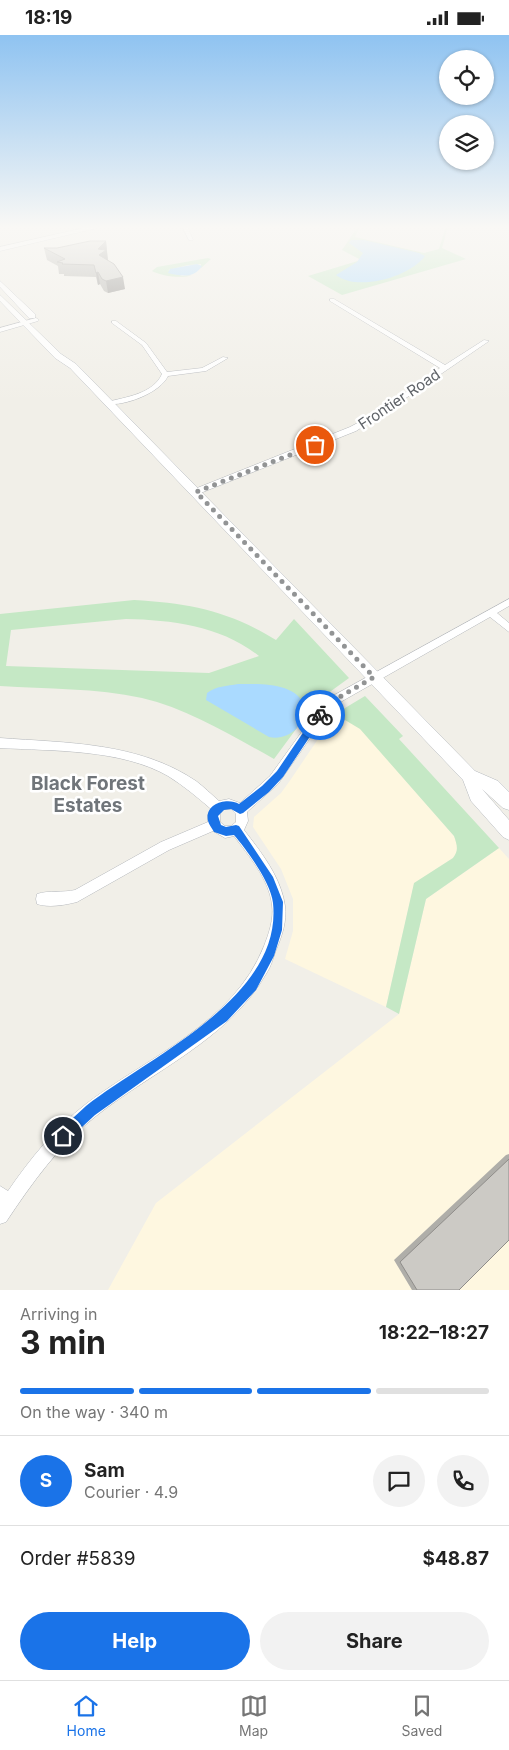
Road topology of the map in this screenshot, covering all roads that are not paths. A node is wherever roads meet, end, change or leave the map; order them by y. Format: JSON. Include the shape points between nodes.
{"nodes":[{"id":1,"x":3,"y":287,"type":"edge"},
{"id":2,"x":0,"y":297,"type":"edge"},
{"id":3,"x":332,"y":300,"type":"dead end"},
{"id":4,"x":114,"y":321,"type":"dead end"},
{"id":5,"x":38,"y":322,"type":"joint"},
{"id":6,"x":26,"y":323,"type":"junction"},
{"id":7,"x":0,"y":330,"type":"edge"},
{"id":8,"x":54,"y":339,"type":"dead end"},
{"id":9,"x":486,"y":341,"type":"dead end"},
{"id":10,"x":225,"y":359,"type":"dead end"},
{"id":11,"x":73,"y":366,"type":"junction"},
{"id":12,"x":445,"y":368,"type":"junction"},
{"id":13,"x":166,"y":374,"type":"junction"},
{"id":14,"x":109,"y":403,"type":"junction"},
{"id":15,"x":196,"y":492,"type":"junction"},
{"id":16,"x":509,"y":602,"type":"edge"},
{"id":17,"x":490,"y":612,"type":"junction"},
{"id":18,"x":509,"y":628,"type":"edge"},
{"id":19,"x":374,"y":677,"type":"junction"},
{"id":20,"x":0,"y":743,"type":"edge"},
{"id":21,"x":470,"y":777,"type":"junction"},
{"id":22,"x":509,"y":803,"type":"edge"},
{"id":23,"x":218,"y":808,"type":"junction"},
{"id":24,"x":240,"y":810,"type":"junction"},
{"id":25,"x":215,"y":825,"type":"junction"},
{"id":26,"x":236,"y":829,"type":"junction"},
{"id":27,"x":509,"y":832,"type":"edge"},
{"id":28,"x":42,"y":899,"type":"dead end"},
{"id":29,"x":3,"y":1205,"type":"edge"}],
"edges":[{"from":1,"to":5,"type":"main road"},
{"from":2,"to":6,"type":"main road"},
{"from":3,"to":12,"type":"street"},
{"from":4,"to":13,"type":"street","via":[[144,344]]},
{"from":5,"to":6,"type":"street"},
{"from":6,"to":7,"type":"street"},
{"from":6,"to":11,"type":"main road","via":[[58,356]]},
{"from":8,"to":11,"type":"main road","via":[[70,357]]},
{"from":9,"to":12,"type":"street","name":"Frontier Road"},
{"from":10,"to":13,"type":"street","via":[[204,369]]},
{"from":11,"to":14,"type":"main road"},
{"from":12,"to":15,"type":"street","name":"Frontier Road","via":[[382,413],[353,429]]},
{"from":13,"to":14,"type":"street","via":[[154,388]]},
{"from":14,"to":15,"type":"main road"},
{"from":15,"to":19,"type":"main road"},
{"from":16,"to":17,"type":"street"},
{"from":17,"to":18,"type":"street"},
{"from":17,"to":19,"type":"street"},
{"from":19,"to":21,"type":"main road"},
{"from":19,"to":24,"type":"street","via":[[325,708],[280,774]]},
{"from":20,"to":23,"type":"street","via":[[102,751],[148,762],[192,785]]},
{"from":21,"to":22,"type":"main road","via":[[492,786]]},
{"from":21,"to":27,"type":"main road","via":[[477,796]]},
{"from":23,"to":24,"type":"street","via":[[232,805]]},
{"from":23,"to":25,"type":"street","via":[[213,816]]},
{"from":24,"to":26,"type":"street","via":[[242,823]]},
{"from":25,"to":26,"type":"street","via":[[222,831]]},
{"from":25,"to":28,"type":"street","via":[[165,846],[77,895]]},
{"from":26,"to":29,"type":"street","via":[[268,877],[278,902],[277,930],[270,952],[252,986],[223,1017],[91,1110],[49,1149]]}]}
